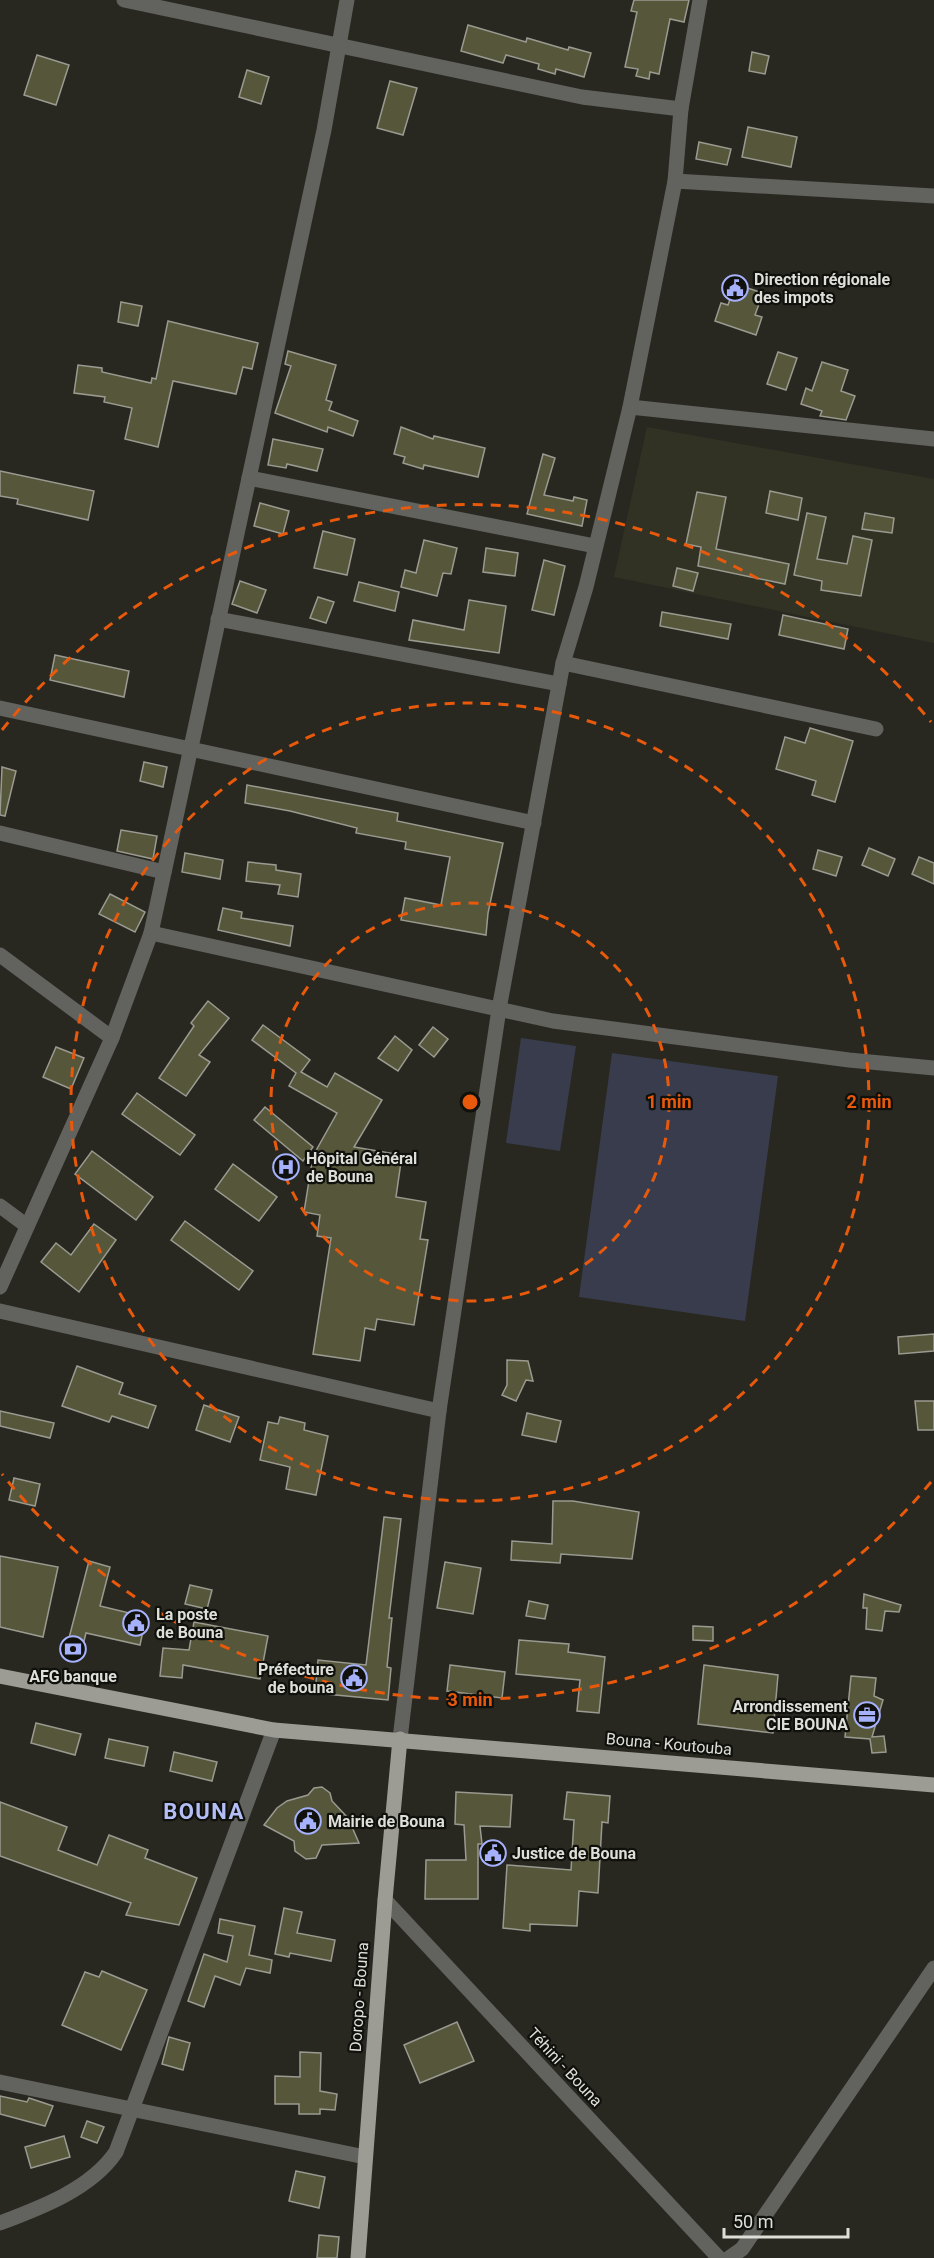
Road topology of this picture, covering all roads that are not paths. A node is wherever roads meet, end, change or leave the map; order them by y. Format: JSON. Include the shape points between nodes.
{"nodes":[{"id":1,"x":124,"y":0,"type":"edge"},
{"id":2,"x":347,"y":0,"type":"edge"},
{"id":3,"x":700,"y":0,"type":"edge"},
{"id":4,"x":337,"y":45,"type":"junction"},
{"id":5,"x":681,"y":109,"type":"junction"},
{"id":6,"x":675,"y":181,"type":"junction"},
{"id":7,"x":934,"y":196,"type":"edge"},
{"id":8,"x":630,"y":407,"type":"junction"},
{"id":9,"x":934,"y":439,"type":"edge"},
{"id":10,"x":249,"y":478,"type":"junction"},
{"id":11,"x":595,"y":546,"type":"junction"},
{"id":12,"x":219,"y":619,"type":"junction"},
{"id":13,"x":563,"y":663,"type":"junction"},
{"id":14,"x":559,"y":684,"type":"junction"},
{"id":15,"x":0,"y":708,"type":"edge"},
{"id":16,"x":876,"y":729,"type":"dead end"},
{"id":17,"x":191,"y":748,"type":"junction"},
{"id":18,"x":534,"y":823,"type":"junction"},
{"id":19,"x":0,"y":833,"type":"edge"},
{"id":20,"x":164,"y":872,"type":"junction"},
{"id":21,"x":151,"y":933,"type":"junction"},
{"id":22,"x":0,"y":955,"type":"edge"},
{"id":23,"x":499,"y":1009,"type":"junction"},
{"id":24,"x":112,"y":1038,"type":"junction"},
{"id":25,"x":934,"y":1068,"type":"edge"},
{"id":26,"x":0,"y":1206,"type":"edge"},
{"id":27,"x":27,"y":1226,"type":"junction"},
{"id":28,"x":0,"y":1287,"type":"edge"},
{"id":29,"x":0,"y":1311,"type":"edge"},
{"id":30,"x":439,"y":1411,"type":"junction"},
{"id":31,"x":0,"y":1676,"type":"edge"},
{"id":32,"x":274,"y":1730,"type":"junction"},
{"id":33,"x":400,"y":1739,"type":"junction"},
{"id":34,"x":934,"y":1785,"type":"edge"},
{"id":35,"x":385,"y":1900,"type":"junction"},
{"id":36,"x":934,"y":1968,"type":"edge"},
{"id":37,"x":0,"y":2082,"type":"edge"},
{"id":38,"x":132,"y":2109,"type":"junction"},
{"id":39,"x":365,"y":2157,"type":"junction"},
{"id":40,"x":0,"y":2223,"type":"edge"},
{"id":41,"x":358,"y":2258,"type":"edge"},
{"id":42,"x":719,"y":2258,"type":"edge"},
{"id":43,"x":729,"y":2258,"type":"edge"}],
"edges":[{"from":1,"to":4,"type":"street"},
{"from":2,"to":4,"type":"street"},
{"from":3,"to":5,"type":"street"},
{"from":4,"to":5,"type":"street","via":[[582,96]]},
{"from":4,"to":10,"type":"street","via":[[324,130]]},
{"from":5,"to":6,"type":"street"},
{"from":6,"to":7,"type":"street"},
{"from":6,"to":8,"type":"street"},
{"from":8,"to":9,"type":"street"},
{"from":8,"to":11,"type":"street"},
{"from":10,"to":11,"type":"street"},
{"from":10,"to":12,"type":"street"},
{"from":11,"to":13,"type":"street"},
{"from":12,"to":14,"type":"street"},
{"from":12,"to":17,"type":"street"},
{"from":13,"to":14,"type":"street"},
{"from":13,"to":16,"type":"street"},
{"from":14,"to":18,"type":"street"},
{"from":15,"to":17,"type":"street"},
{"from":17,"to":18,"type":"street"},
{"from":17,"to":20,"type":"street"},
{"from":18,"to":23,"type":"street"},
{"from":19,"to":20,"type":"street"},
{"from":20,"to":21,"type":"street"},
{"from":21,"to":23,"type":"street"},
{"from":21,"to":24,"type":"street"},
{"from":22,"to":24,"type":"street"},
{"from":23,"to":25,"type":"street","via":[[564,1023]]},
{"from":23,"to":30,"type":"street"},
{"from":24,"to":27,"type":"street"},
{"from":26,"to":27,"type":"street"},
{"from":27,"to":28,"type":"street"},
{"from":29,"to":30,"type":"street"},
{"from":30,"to":33,"type":"street"},
{"from":31,"to":32,"type":"main road","name":"Bouna - Koutouba"},
{"from":32,"to":33,"type":"main road","name":"Bouna - Koutouba"},
{"from":32,"to":38,"type":"street"},
{"from":33,"to":34,"type":"main road","name":"Bouna - Koutouba"},
{"from":33,"to":35,"type":"main road","name":"Doropo - Bouna"},
{"from":35,"to":39,"type":"main road","name":"Doropo - Bouna"},
{"from":35,"to":42,"type":"street","name":"Téhini - Bouna"},
{"from":36,"to":43,"type":"street","via":[[742,2248]]},
{"from":37,"to":38,"type":"street"},
{"from":38,"to":39,"type":"street"},
{"from":38,"to":40,"type":"street","via":[[116,2152],[96,2174],[36,2209]]},
{"from":39,"to":41,"type":"main road","name":"Doropo - Bouna"}]}
